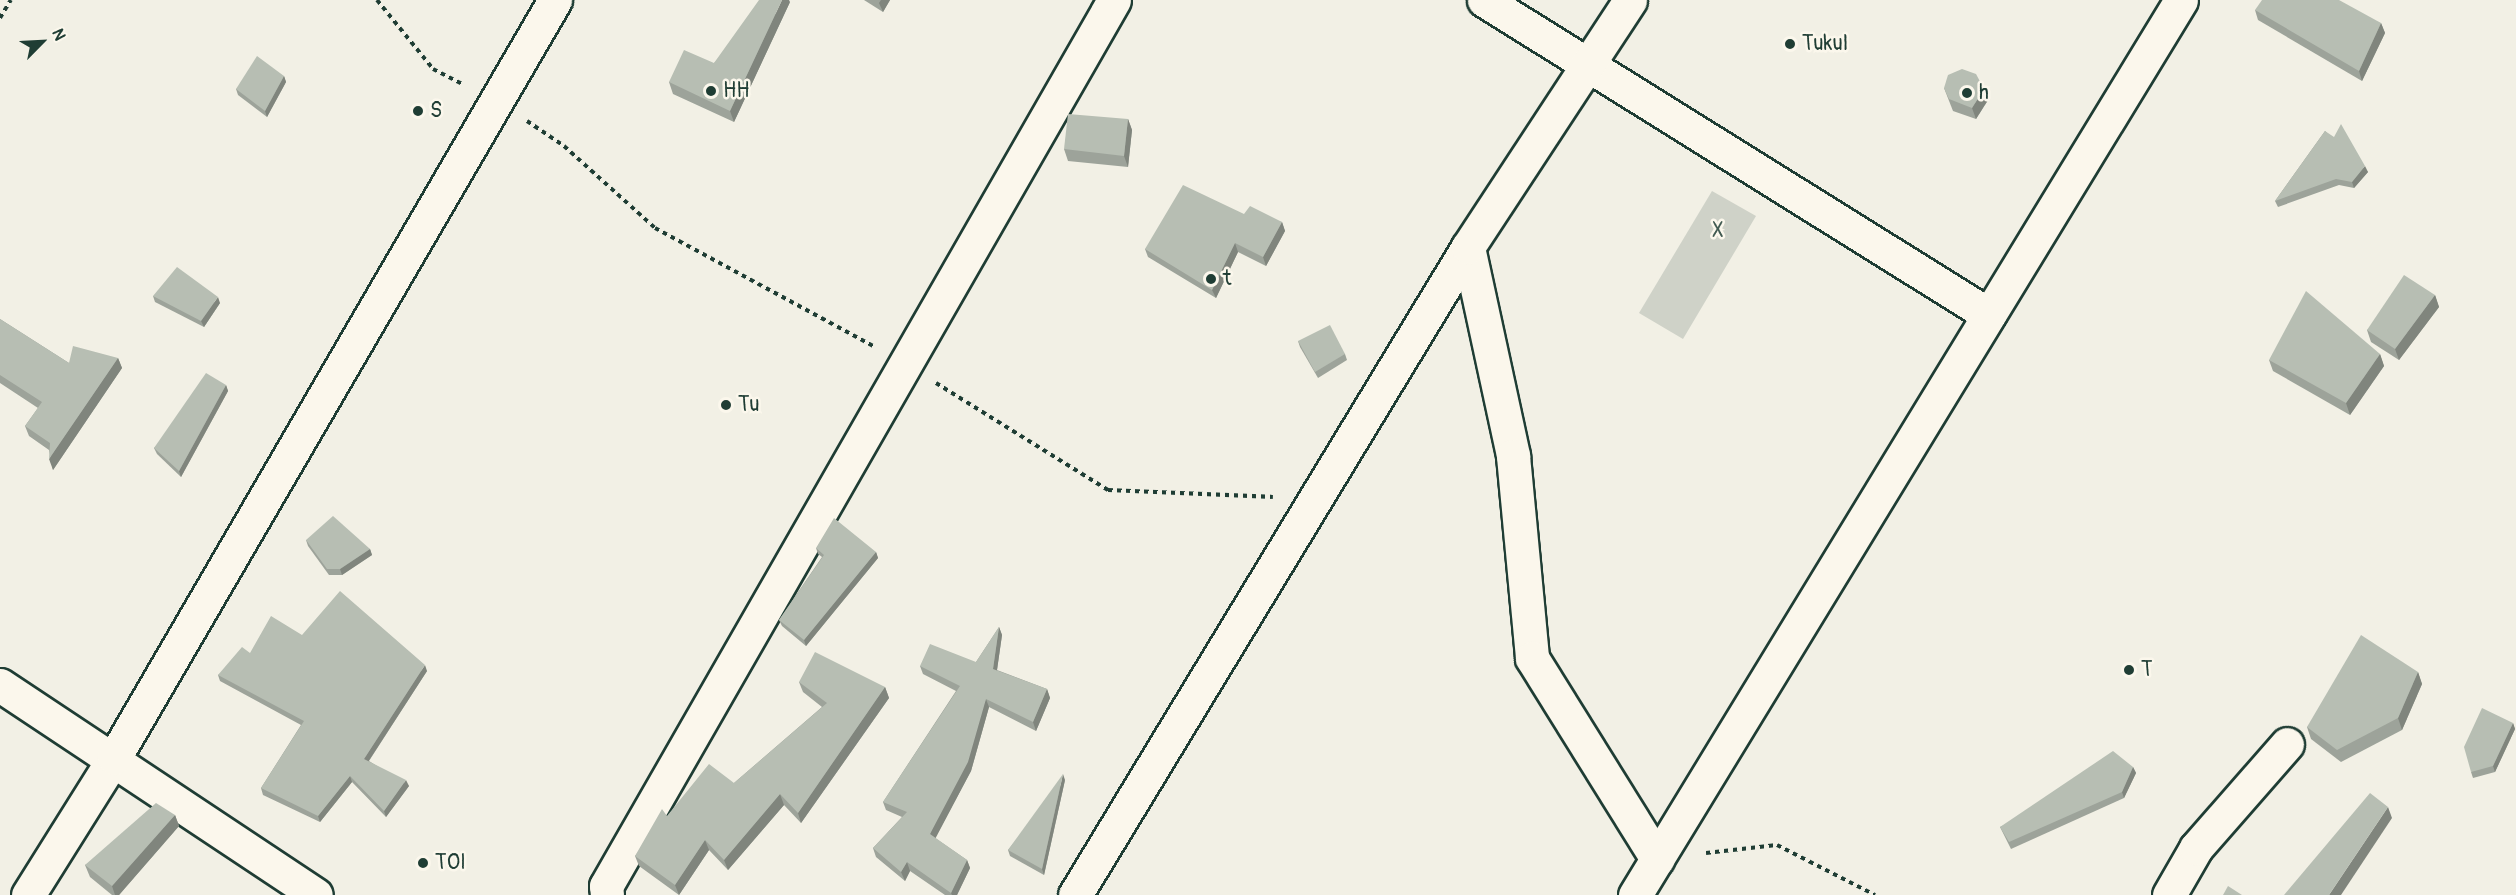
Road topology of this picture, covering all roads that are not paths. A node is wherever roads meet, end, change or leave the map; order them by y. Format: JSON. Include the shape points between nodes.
{"nodes":[{"id":1,"x":555,"y":0,"type":"edge"},
{"id":2,"x":1114,"y":0,"type":"edge"},
{"id":3,"x":1484,"y":0,"type":"edge"},
{"id":4,"x":1630,"y":0,"type":"edge"},
{"id":5,"x":2181,"y":0,"type":"edge"},
{"id":6,"x":1592,"y":67,"type":"junction"},
{"id":7,"x":1468,"y":248,"type":"junction"},
{"id":8,"x":1989,"y":315,"type":"junction"},
{"id":9,"x":0,"y":685,"type":"edge"},
{"id":10,"x":2287,"y":744,"type":"dead end"},
{"id":11,"x":114,"y":759,"type":"junction"},
{"id":12,"x":1657,"y":859,"type":"junction"},
{"id":13,"x":28,"y":895,"type":"edge"},
{"id":14,"x":316,"y":895,"type":"edge"},
{"id":15,"x":606,"y":895,"type":"edge"},
{"id":16,"x":1074,"y":895,"type":"edge"},
{"id":17,"x":1635,"y":895,"type":"edge"},
{"id":18,"x":2169,"y":895,"type":"edge"}],
"edges":[{"from":1,"to":11,"type":"street"},
{"from":2,"to":15,"type":"street","via":[[606,886]]},
{"from":3,"to":6,"type":"street"},
{"from":4,"to":6,"type":"street"},
{"from":5,"to":8,"type":"street"},
{"from":6,"to":7,"type":"street"},
{"from":6,"to":8,"type":"street"},
{"from":7,"to":12,"type":"street","via":[[1513,456],[1532,658]]},
{"from":7,"to":16,"type":"street"},
{"from":8,"to":12,"type":"street"},
{"from":9,"to":11,"type":"street"},
{"from":10,"to":18,"type":"street","via":[[2196,848]]},
{"from":11,"to":13,"type":"street"},
{"from":11,"to":14,"type":"street"},
{"from":12,"to":17,"type":"street"}]}
